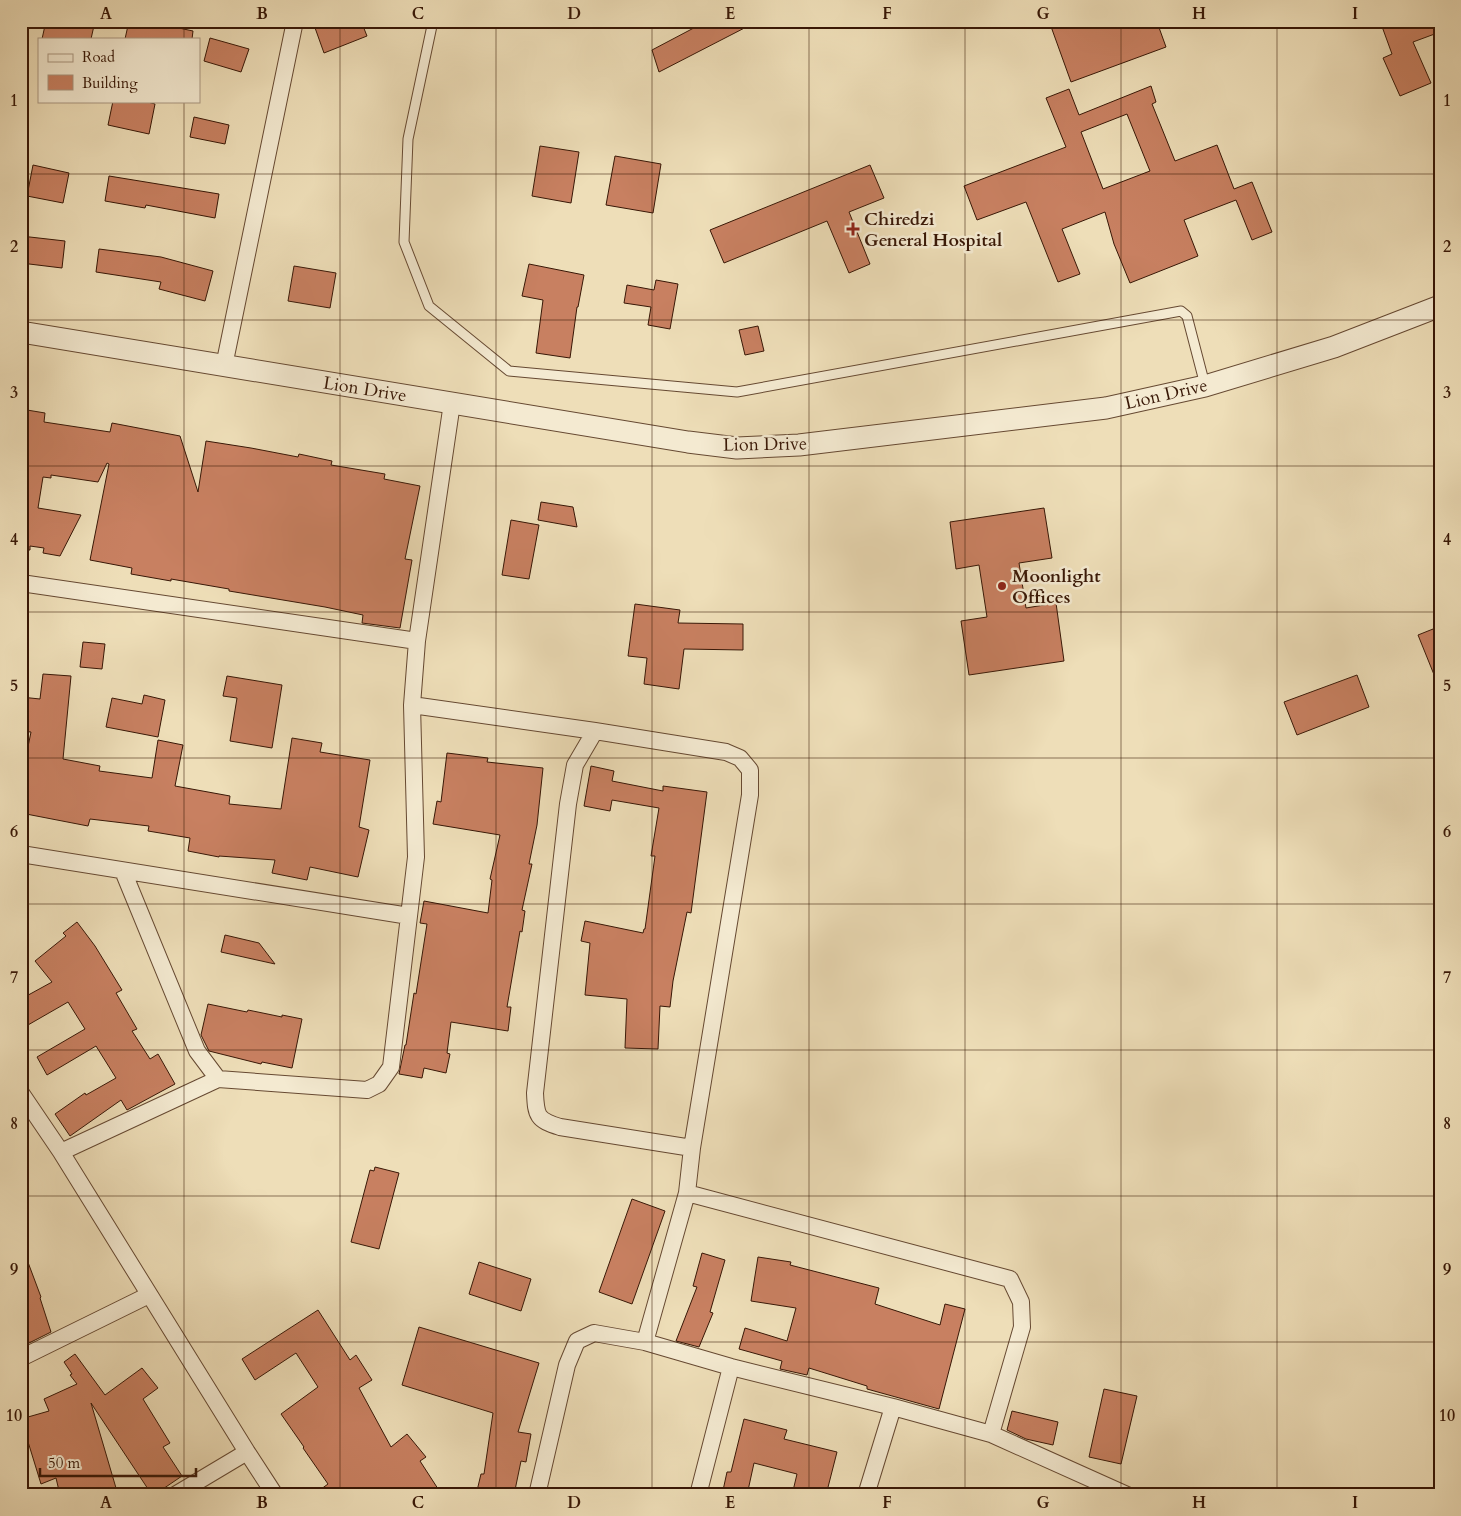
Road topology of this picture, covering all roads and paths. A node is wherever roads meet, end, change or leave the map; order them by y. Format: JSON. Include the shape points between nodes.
{"nodes":[{"id":1,"x":295,"y":21,"type":"edge"},
{"id":2,"x":433,"y":21,"type":"edge"},
{"id":3,"x":1440,"y":306,"type":"edge"},
{"id":4,"x":21,"y":332,"type":"edge"},
{"id":5,"x":224,"y":366,"type":"junction"},
{"id":6,"x":1205,"y":386,"type":"junction"},
{"id":7,"x":452,"y":403,"type":"junction"},
{"id":8,"x":21,"y":583,"type":"edge"},
{"id":9,"x":417,"y":641,"type":"junction"},
{"id":10,"x":412,"y":705,"type":"junction"},
{"id":11,"x":595,"y":731,"type":"junction"},
{"id":12,"x":21,"y":854,"type":"edge"},
{"id":13,"x":122,"y":871,"type":"junction"},
{"id":14,"x":409,"y":916,"type":"junction"},
{"id":15,"x":218,"y":1079,"type":"junction"},
{"id":16,"x":21,"y":1093,"type":"edge"},
{"id":17,"x":692,"y":1148,"type":"junction"},
{"id":18,"x":61,"y":1152,"type":"junction"},
{"id":19,"x":687,"y":1193,"type":"junction"},
{"id":20,"x":149,"y":1295,"type":"junction"},
{"id":21,"x":645,"y":1342,"type":"junction"},
{"id":22,"x":21,"y":1358,"type":"edge"},
{"id":23,"x":731,"y":1367,"type":"junction"},
{"id":24,"x":893,"y":1407,"type":"junction"},
{"id":25,"x":991,"y":1434,"type":"junction"},
{"id":26,"x":247,"y":1452,"type":"junction"},
{"id":27,"x":175,"y":1495,"type":"edge"},
{"id":28,"x":275,"y":1495,"type":"edge"},
{"id":29,"x":538,"y":1495,"type":"edge"},
{"id":30,"x":698,"y":1495,"type":"edge"},
{"id":31,"x":866,"y":1495,"type":"edge"},
{"id":32,"x":1127,"y":1495,"type":"edge"}],
"edges":[{"from":1,"to":5,"type":"street"},
{"from":2,"to":6,"type":"lane","via":[[408,139],[404,242],[429,306],[509,371],[737,392],[1181,311],[1187,316]]},
{"from":3,"to":6,"type":"street","name":"Lion Drive","via":[[1334,347]]},
{"from":4,"to":5,"type":"street","name":"Lion Drive"},
{"from":5,"to":7,"type":"street","name":"Lion Drive"},
{"from":6,"to":7,"type":"street","name":"Lion Drive","via":[[1106,408],[799,445],[737,448]]},
{"from":7,"to":9,"type":"street"},
{"from":8,"to":9,"type":"street"},
{"from":9,"to":10,"type":"street"},
{"from":10,"to":11,"type":"street"},
{"from":10,"to":14,"type":"street","via":[[416,857]]},
{"from":11,"to":17,"type":"street","via":[[726,752],[740,758],[750,770],[750,795]]},
{"from":11,"to":17,"type":"street","via":[[575,765],[568,804],[536,1112],[545,1122],[560,1127]]},
{"from":12,"to":13,"type":"street"},
{"from":13,"to":14,"type":"street"},
{"from":13,"to":15,"type":"street","via":[[197,1051]]},
{"from":14,"to":15,"type":"street","via":[[390,1068],[379,1084],[367,1090]]},
{"from":15,"to":18,"type":"street"},
{"from":16,"to":18,"type":"street"},
{"from":17,"to":19,"type":"street"},
{"from":18,"to":20,"type":"street"},
{"from":19,"to":21,"type":"street"},
{"from":19,"to":25,"type":"street","via":[[1010,1279],[1021,1302],[1022,1327]]},
{"from":20,"to":22,"type":"street"},
{"from":20,"to":26,"type":"street"},
{"from":21,"to":23,"type":"street"},
{"from":21,"to":29,"type":"street","via":[[594,1333],[577,1341],[567,1365]]},
{"from":23,"to":24,"type":"street"},
{"from":23,"to":30,"type":"street"},
{"from":24,"to":25,"type":"street"},
{"from":24,"to":31,"type":"street"},
{"from":25,"to":32,"type":"street"},
{"from":26,"to":27,"type":"street"},
{"from":26,"to":28,"type":"street"}]}
